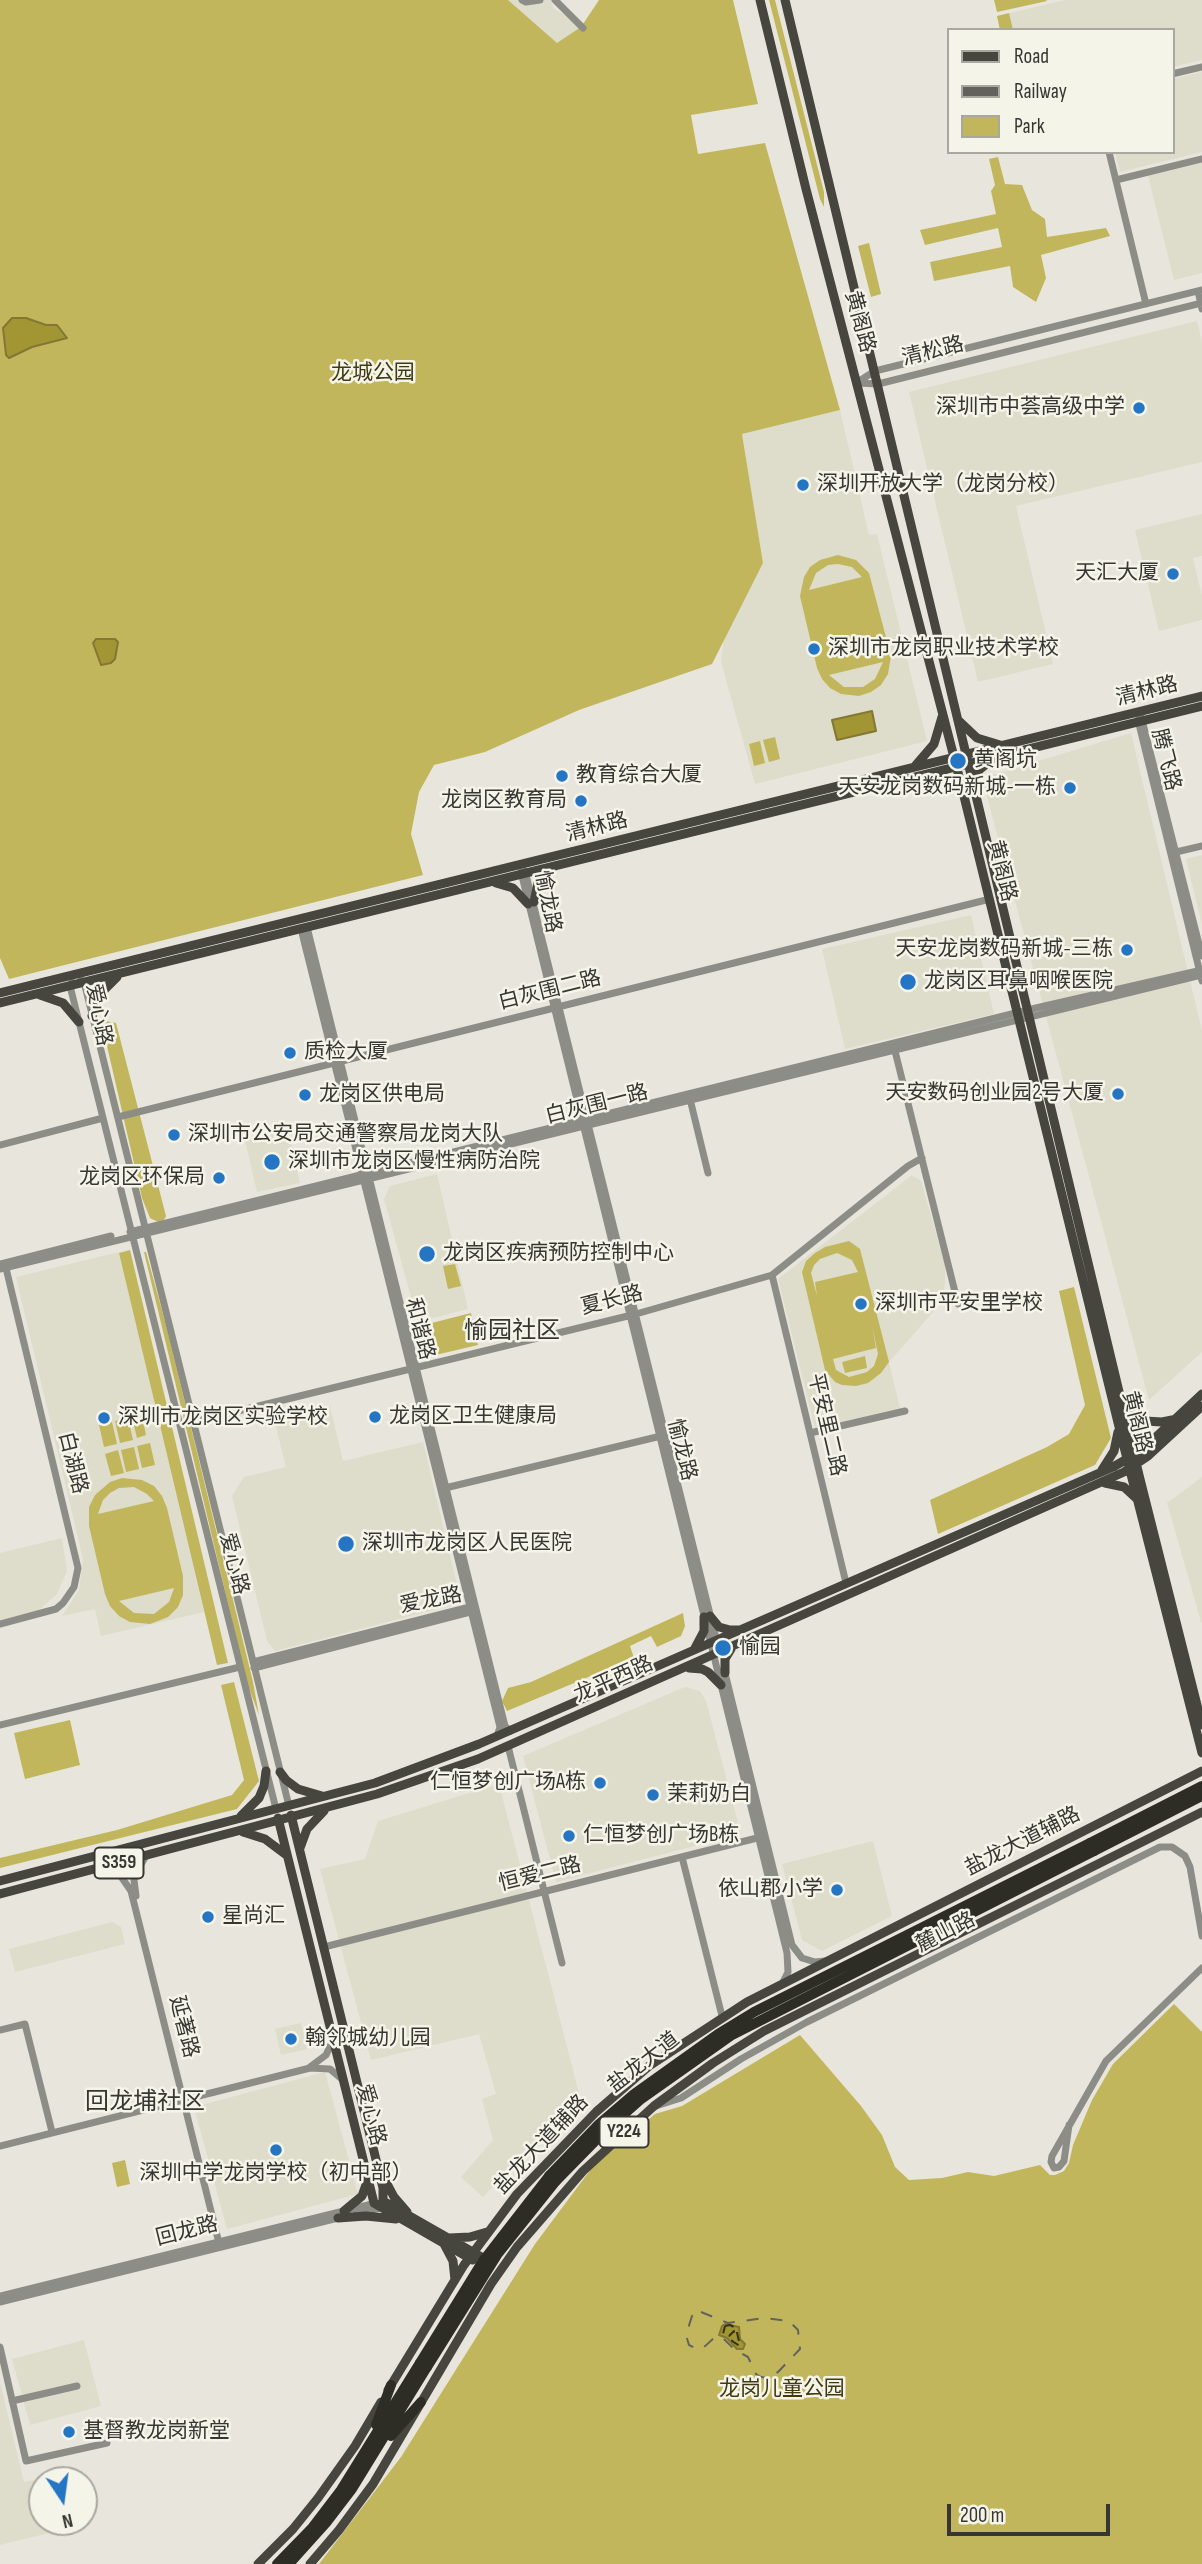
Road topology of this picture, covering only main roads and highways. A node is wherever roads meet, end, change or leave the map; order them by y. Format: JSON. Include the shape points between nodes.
{"nodes":[{"id":1,"x":760,"y":0,"type":"edge"},
{"id":2,"x":785,"y":0,"type":"edge"},
{"id":3,"x":1202,"y":696,"type":"edge"},
{"id":4,"x":1202,"y":706,"type":"edge"},
{"id":5,"x":942,"y":710,"type":"junction"},
{"id":6,"x":956,"y":715,"type":"junction"},
{"id":7,"x":1140,"y":718,"type":"junction"},
{"id":8,"x":1005,"y":745,"type":"junction"},
{"id":9,"x":998,"y":757,"type":"junction"},
{"id":10,"x":967,"y":759,"type":"junction"},
{"id":11,"x":955,"y":762,"type":"junction"},
{"id":12,"x":911,"y":768,"type":"junction"},
{"id":13,"x":924,"y":775,"type":"junction"},
{"id":14,"x":867,"y":784,"type":"junction"},
{"id":15,"x":975,"y":793,"type":"junction"},
{"id":16,"x":964,"y":796,"type":"junction"},
{"id":17,"x":607,"y":848,"type":"junction"},
{"id":18,"x":557,"y":865,"type":"junction"},
{"id":19,"x":523,"y":871,"type":"junction"},
{"id":20,"x":487,"y":883,"type":"junction"},
{"id":21,"x":126,"y":972,"type":"junction"},
{"id":22,"x":0,"y":993,"type":"edge"},
{"id":23,"x":31,"y":995,"type":"junction"},
{"id":24,"x":0,"y":1003,"type":"edge"},
{"id":25,"x":1024,"y":1014,"type":"junction"},
{"id":26,"x":93,"y":1016,"type":"road end"},
{"id":27,"x":79,"y":1021,"type":"road end"},
{"id":28,"x":1202,"y":1394,"type":"edge"},
{"id":29,"x":1122,"y":1402,"type":"junction"},
{"id":30,"x":1202,"y":1406,"type":"edge"},
{"id":31,"x":1177,"y":1417,"type":"junction"},
{"id":32,"x":1118,"y":1423,"type":"junction"},
{"id":33,"x":1132,"y":1462,"type":"junction"},
{"id":34,"x":1100,"y":1472,"type":"junction"},
{"id":35,"x":1099,"y":1483,"type":"junction"},
{"id":36,"x":1046,"y":1501,"type":"junction"},
{"id":37,"x":1139,"y":1502,"type":"junction"},
{"id":38,"x":872,"y":1572,"type":"junction"},
{"id":39,"x":876,"y":1583,"type":"junction"},
{"id":40,"x":743,"y":1629,"type":"junction"},
{"id":41,"x":734,"y":1646,"type":"junction"},
{"id":42,"x":688,"y":1653,"type":"junction"},
{"id":43,"x":680,"y":1670,"type":"junction"},
{"id":44,"x":725,"y":1673,"type":"road end"},
{"id":45,"x":721,"y":1685,"type":"road end"},
{"id":46,"x":1202,"y":1725,"type":"edge"},
{"id":47,"x":1202,"y":1753,"type":"edge"},
{"id":48,"x":266,"y":1771,"type":"road end"},
{"id":49,"x":1202,"y":1771,"type":"edge"},
{"id":50,"x":280,"y":1772,"type":"road end"},
{"id":51,"x":1202,"y":1786,"type":"edge"},
{"id":52,"x":328,"y":1796,"type":"junction"},
{"id":53,"x":1202,"y":1796,"type":"edge"},
{"id":54,"x":1147,"y":1799,"type":"junction"},
{"id":55,"x":334,"y":1805,"type":"junction"},
{"id":56,"x":289,"y":1806,"type":"junction"},
{"id":57,"x":276,"y":1809,"type":"junction"},
{"id":58,"x":1202,"y":1812,"type":"edge"},
{"id":59,"x":291,"y":1817,"type":"junction"},
{"id":60,"x":234,"y":1820,"type":"junction"},
{"id":61,"x":1186,"y":1820,"type":"junction"},
{"id":62,"x":279,"y":1821,"type":"junction"},
{"id":63,"x":1202,"y":1824,"type":"edge"},
{"id":64,"x":237,"y":1832,"type":"junction"},
{"id":65,"x":1160,"y":1832,"type":"junction"},
{"id":66,"x":299,"y":1846,"type":"junction"},
{"id":67,"x":1092,"y":1847,"type":"junction"},
{"id":68,"x":286,"y":1851,"type":"junction"},
{"id":69,"x":0,"y":1881,"type":"edge"},
{"id":70,"x":0,"y":1894,"type":"edge"},
{"id":71,"x":620,"y":2111,"type":"junction"},
{"id":72,"x":568,"y":2139,"type":"junction"},
{"id":73,"x":595,"y":2160,"type":"junction"},
{"id":74,"x":378,"y":2166,"type":"junction"},
{"id":75,"x":367,"y":2176,"type":"junction"},
{"id":76,"x":379,"y":2204,"type":"junction"},
{"id":77,"x":498,"y":2219,"type":"junction"},
{"id":78,"x":416,"y":2220,"type":"junction"},
{"id":79,"x":404,"y":2221,"type":"junction"},
{"id":80,"x":488,"y":2231,"type":"junction"},
{"id":81,"x":524,"y":2237,"type":"junction"},
{"id":82,"x":444,"y":2240,"type":"junction"},
{"id":83,"x":471,"y":2255,"type":"junction"},
{"id":84,"x":500,"y":2272,"type":"junction"},
{"id":85,"x":453,"y":2284,"type":"junction"},
{"id":86,"x":480,"y":2304,"type":"junction"},
{"id":87,"x":391,"y":2385,"type":"junction"},
{"id":88,"x":421,"y":2402,"type":"junction"},
{"id":89,"x":369,"y":2454,"type":"junction"},
{"id":90,"x":258,"y":2564,"type":"edge"},
{"id":91,"x":277,"y":2564,"type":"edge"},
{"id":92,"x":289,"y":2564,"type":"edge"},
{"id":93,"x":310,"y":2564,"type":"edge"}],
"edges":[{"from":1,"to":5,"type":"main road","name":"黄阁路"},
{"from":2,"to":6,"type":"main road","name":"黄阁路"},
{"from":3,"to":7,"type":"main road","name":"清林路"},
{"from":4,"to":7,"type":"main road","name":"清林路"},
{"from":5,"to":11,"type":"main road","name":"黄阁路"},
{"from":5,"to":12,"type":"main road","via":[[934,744]]},
{"from":6,"to":8,"type":"main road","via":[[977,738]]},
{"from":6,"to":10,"type":"main road","name":"黄阁路"},
{"from":7,"to":8,"type":"main road","name":"清林路"},
{"from":7,"to":9,"type":"main road","name":"清林路"},
{"from":8,"to":10,"type":"main road","name":"清林路"},
{"from":9,"to":10,"type":"main road","name":"清林路"},
{"from":9,"to":15,"type":"main road","via":[[979,770]]},
{"from":10,"to":11,"type":"main road","name":"清林路"},
{"from":10,"to":15,"type":"main road","name":"黄阁路"},
{"from":11,"to":12,"type":"main road","name":"清林路"},
{"from":11,"to":13,"type":"main road","name":"清林路"},
{"from":11,"to":16,"type":"main road","name":"黄阁路"},
{"from":12,"to":14,"type":"main road","name":"清林路"},
{"from":13,"to":14,"type":"main road","name":"清林路"},
{"from":13,"to":16,"type":"main road","via":[[949,779]]},
{"from":14,"to":17,"type":"main road","name":"清林路"},
{"from":15,"to":25,"type":"main road","name":"黄阁路"},
{"from":16,"to":25,"type":"main road","name":"黄阁路"},
{"from":17,"to":18,"type":"main road","name":"清林路"},
{"from":17,"to":19,"type":"main road","name":"清林路"},
{"from":18,"to":19,"type":"main road","name":"清林路"},
{"from":18,"to":20,"type":"main road","via":[[542,876],[531,903],[507,885]]},
{"from":19,"to":20,"type":"main road","name":"清林路"},
{"from":19,"to":22,"type":"main road","name":"清林路"},
{"from":20,"to":21,"type":"main road","name":"清林路"},
{"from":21,"to":23,"type":"main road","name":"清林路"},
{"from":21,"to":26,"type":"main road","via":[[106,985]]},
{"from":23,"to":24,"type":"main road","name":"清林路"},
{"from":23,"to":27,"type":"main road","via":[[54,998]]},
{"from":25,"to":29,"type":"main road","name":"黄阁路"},
{"from":25,"to":32,"type":"main road","name":"黄阁路"},
{"from":28,"to":31,"type":"main road","name":"龙平西路","number":"S359"},
{"from":29,"to":31,"type":"main road","via":[[1145,1421]]},
{"from":29,"to":33,"type":"main road","name":"黄阁路"},
{"from":30,"to":33,"type":"main road","name":"龙平西路","number":"S359"},
{"from":31,"to":33,"type":"main road","name":"龙平西路","number":"S359"},
{"from":32,"to":33,"type":"main road","name":"黄阁路"},
{"from":32,"to":34,"type":"main road","via":[[1114,1451]]},
{"from":33,"to":34,"type":"main road","name":"龙平西路","number":"S359"},
{"from":33,"to":35,"type":"main road","name":"龙平西路","number":"S359"},
{"from":33,"to":37,"type":"main road","name":"黄阁路"},
{"from":33,"to":46,"type":"main road","name":"黄阁路"},
{"from":34,"to":36,"type":"main road","name":"龙平西路","number":"S359"},
{"from":35,"to":36,"type":"main road","name":"龙平西路","number":"S359"},
{"from":35,"to":37,"type":"main road","via":[[1124,1487]]},
{"from":36,"to":38,"type":"main road","name":"龙平西路","number":"S359"},
{"from":36,"to":39,"type":"main road","name":"龙平西路","number":"S359"},
{"from":37,"to":47,"type":"main road","name":"黄阁路"},
{"from":38,"to":39,"type":"main road"},
{"from":38,"to":40,"type":"main road","name":"龙平西路","number":"S359"},
{"from":39,"to":41,"type":"main road","name":"龙平西路","number":"S359"},
{"from":40,"to":42,"type":"main road","name":"龙平西路","number":"S359"},
{"from":40,"to":42,"type":"main road","via":[[724,1629],[707,1616],[702,1637]]},
{"from":41,"to":43,"type":"main road","name":"龙平西路","number":"S359"},
{"from":41,"to":44,"type":"main road","via":[[725,1659]]},
{"from":42,"to":52,"type":"main road","name":"龙平西路","number":"S359","via":[[497,1737]]},
{"from":43,"to":45,"type":"main road","via":[[702,1669]]},
{"from":43,"to":55,"type":"main road","name":"龙平西路","number":"S359","via":[[508,1746],[413,1783]]},
{"from":48,"to":60,"type":"main road","via":[[259,1798]]},
{"from":49,"to":54,"type":"main road","name":"盐龙大道辅路"},
{"from":50,"to":52,"type":"main road","via":[[298,1789]]},
{"from":51,"to":67,"type":"highway","name":"盐龙大道","bridge":true},
{"from":52,"to":56,"type":"main road","name":"龙平西路","number":"S359"},
{"from":53,"to":67,"type":"highway","name":"盐龙大道","bridge":true},
{"from":54,"to":65,"type":"main road","via":[[1162,1804],[1167,1813],[1167,1824]]},
{"from":54,"to":72,"type":"main road","name":"盐龙大道辅路","via":[[722,2017],[635,2077]]},
{"from":55,"to":59,"type":"main road","name":"龙平西路","number":"S359"},
{"from":55,"to":66,"type":"main road","via":[[311,1823]]},
{"from":56,"to":57,"type":"main road","name":"龙平西路","number":"S359"},
{"from":56,"to":59,"type":"main road","name":"爱心路"},
{"from":57,"to":60,"type":"main road","name":"龙平西路","number":"S359"},
{"from":57,"to":62,"type":"main road","name":"爱心路"},
{"from":58,"to":61,"type":"main road","number":"Y224"},
{"from":59,"to":62,"type":"main road","name":"龙平西路","number":"S359"},
{"from":59,"to":66,"type":"main road","name":"爱心路"},
{"from":60,"to":69,"type":"main road","name":"龙平西路","number":"S359"},
{"from":61,"to":63,"type":"main road"},
{"from":61,"to":65,"type":"main road","number":"Y224"},
{"from":62,"to":64,"type":"main road","name":"龙平西路","number":"S359"},
{"from":62,"to":68,"type":"main road","name":"爱心路"},
{"from":64,"to":68,"type":"main road","via":[[248,1832]]},
{"from":64,"to":70,"type":"main road","name":"龙平西路","number":"S359"},
{"from":65,"to":73,"type":"main road","number":"Y224","via":[[764,2031],[654,2106]]},
{"from":66,"to":68,"type":"main road","via":[[290,1839]]},
{"from":66,"to":74,"type":"main road","name":"爱心路"},
{"from":67,"to":71,"type":"highway","name":"盐龙大道","via":[[736,2022],[671,2065]]},
{"from":68,"to":75,"type":"main road","name":"爱心路"},
{"from":71,"to":72,"type":"main road"},
{"from":71,"to":73,"type":"main road"},
{"from":71,"to":89,"type":"highway","name":"盐龙大道","bridge":true,"via":[[552,2178]]},
{"from":72,"to":77,"type":"main road","name":"盐龙大道辅路"},
{"from":73,"to":81,"type":"main road","number":"Y224"},
{"from":74,"to":76,"type":"main road","name":"爱心路","via":[[383,2188]]},
{"from":74,"to":78,"type":"main road","via":[[394,2197]]},
{"from":75,"to":76,"type":"main road","name":"爱心路"},
{"from":75,"to":79,"type":"main road","via":[[362,2196],[341,2214]]},
{"from":76,"to":78,"type":"main road"},
{"from":76,"to":79,"type":"main road"},
{"from":77,"to":80,"type":"main road","name":"盐龙大道辅路"},
{"from":77,"to":81,"type":"main road","via":[[502,2238]]},
{"from":78,"to":82,"type":"main road"},
{"from":79,"to":82,"type":"main road"},
{"from":80,"to":82,"type":"main road"},
{"from":80,"to":83,"type":"main road","name":"盐龙大道辅路"},
{"from":81,"to":84,"type":"main road","number":"Y224"},
{"from":82,"to":83,"type":"main road"},
{"from":82,"to":85,"type":"main road","via":[[453,2261]]},
{"from":83,"to":84,"type":"main road"},
{"from":83,"to":85,"type":"main road","name":"盐龙大道辅路"},
{"from":84,"to":86,"type":"main road","number":"Y224"},
{"from":85,"to":86,"type":"main road","via":[[469,2285],[479,2294]]},
{"from":85,"to":87,"type":"main road","name":"盐龙大道辅路"},
{"from":86,"to":88,"type":"main road","number":"Y224"},
{"from":87,"to":89,"type":"highway"},
{"from":87,"to":90,"type":"main road","name":"盐龙大道辅路","via":[[318,2498]]},
{"from":88,"to":89,"type":"highway"},
{"from":88,"to":93,"type":"main road","number":"Y224","via":[[362,2500]]},
{"from":89,"to":91,"type":"highway","name":"盐龙大道","via":[[312,2528]]},
{"from":89,"to":92,"type":"highway","name":"盐龙大道","via":[[332,2515]]}]}
